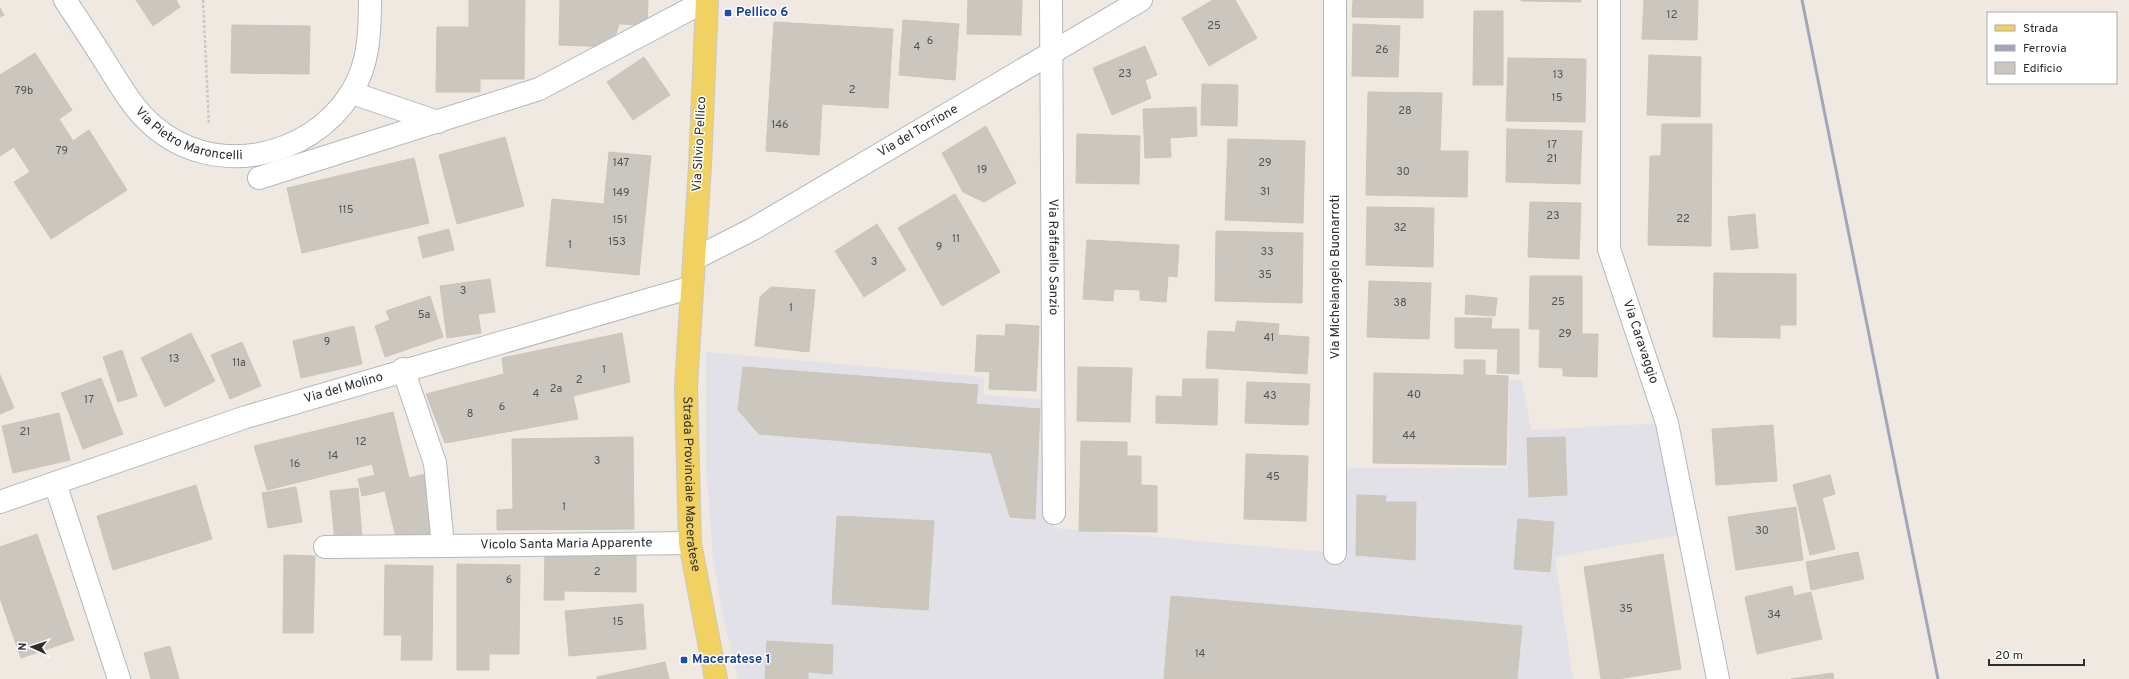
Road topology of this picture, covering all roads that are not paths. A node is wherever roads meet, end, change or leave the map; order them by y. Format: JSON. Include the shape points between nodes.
{"nodes":[{"id":1,"x":65,"y":0,"type":"edge"},
{"id":2,"x":370,"y":0,"type":"edge"},
{"id":3,"x":707,"y":0,"type":"edge"},
{"id":4,"x":1051,"y":0,"type":"edge"},
{"id":5,"x":1141,"y":0,"type":"edge"},
{"id":6,"x":1335,"y":0,"type":"edge"},
{"id":7,"x":1608,"y":0,"type":"edge"},
{"id":8,"x":1052,"y":51,"type":"junction"},
{"id":9,"x":352,"y":93,"type":"junction"},
{"id":10,"x":438,"y":122,"type":"junction"},
{"id":11,"x":259,"y":178,"type":"dead end"},
{"id":12,"x":694,"y":259,"type":"junction"},
{"id":13,"x":692,"y":287,"type":"junction"},
{"id":14,"x":403,"y":369,"type":"junction"},
{"id":15,"x":55,"y":483,"type":"junction"},
{"id":16,"x":0,"y":502,"type":"edge"},
{"id":17,"x":1054,"y":514,"type":"dead end"},
{"id":18,"x":690,"y":543,"type":"junction"},
{"id":19,"x":443,"y":546,"type":"junction"},
{"id":20,"x":325,"y":548,"type":"dead end"},
{"id":21,"x":1335,"y":553,"type":"dead end"},
{"id":22,"x":119,"y":679,"type":"edge"},
{"id":23,"x":716,"y":679,"type":"edge"},
{"id":24,"x":1718,"y":679,"type":"edge"}],
"edges":[{"from":1,"to":9,"type":"street","name":"Via Pietro Maroncelli","via":[[139,112],[173,140],[192,149],[230,157],[250,156],[291,146],[322,127]]},
{"from":2,"to":9,"type":"street","name":"Via Pietro Maroncelli","via":[[367,52]]},
{"from":3,"to":10,"type":"street","via":[[539,89]]},
{"from":3,"to":12,"type":"main road","name":"Via Silvio Pellico"},
{"from":4,"to":8,"type":"street","name":"Via Raffaello Sanzio"},
{"from":5,"to":8,"type":"street","name":"Via del Torrione"},
{"from":6,"to":21,"type":"street","name":"Via Michelangelo Buonarroti"},
{"from":7,"to":24,"type":"street","name":"Via Caravaggio","via":[[1609,249],[1667,423]]},
{"from":8,"to":12,"type":"street","name":"Via del Torrione","via":[[753,229]]},
{"from":8,"to":17,"type":"street","name":"Via Raffaello Sanzio"},
{"from":9,"to":10,"type":"street"},
{"from":10,"to":11,"type":"street"},
{"from":12,"to":13,"type":"main road","name":"Via Silvio Pellico"},
{"from":13,"to":14,"type":"street","name":"Via del Molino"},
{"from":13,"to":18,"type":"main road","name":"Strada Provinciale Maceratese","via":[[686,386]]},
{"from":14,"to":15,"type":"street","name":"Via del Molino","via":[[246,417]]},
{"from":14,"to":19,"type":"street","via":[[435,463]]},
{"from":15,"to":16,"type":"street","name":"Via del Molino"},
{"from":15,"to":22,"type":"street"},
{"from":18,"to":19,"type":"street","name":"Vicolo Santa Maria Apparente"},
{"from":18,"to":23,"type":"main road","name":"Strada Provinciale Maceratese"},
{"from":19,"to":20,"type":"street","name":"Vicolo Santa Maria Apparente"}]}
